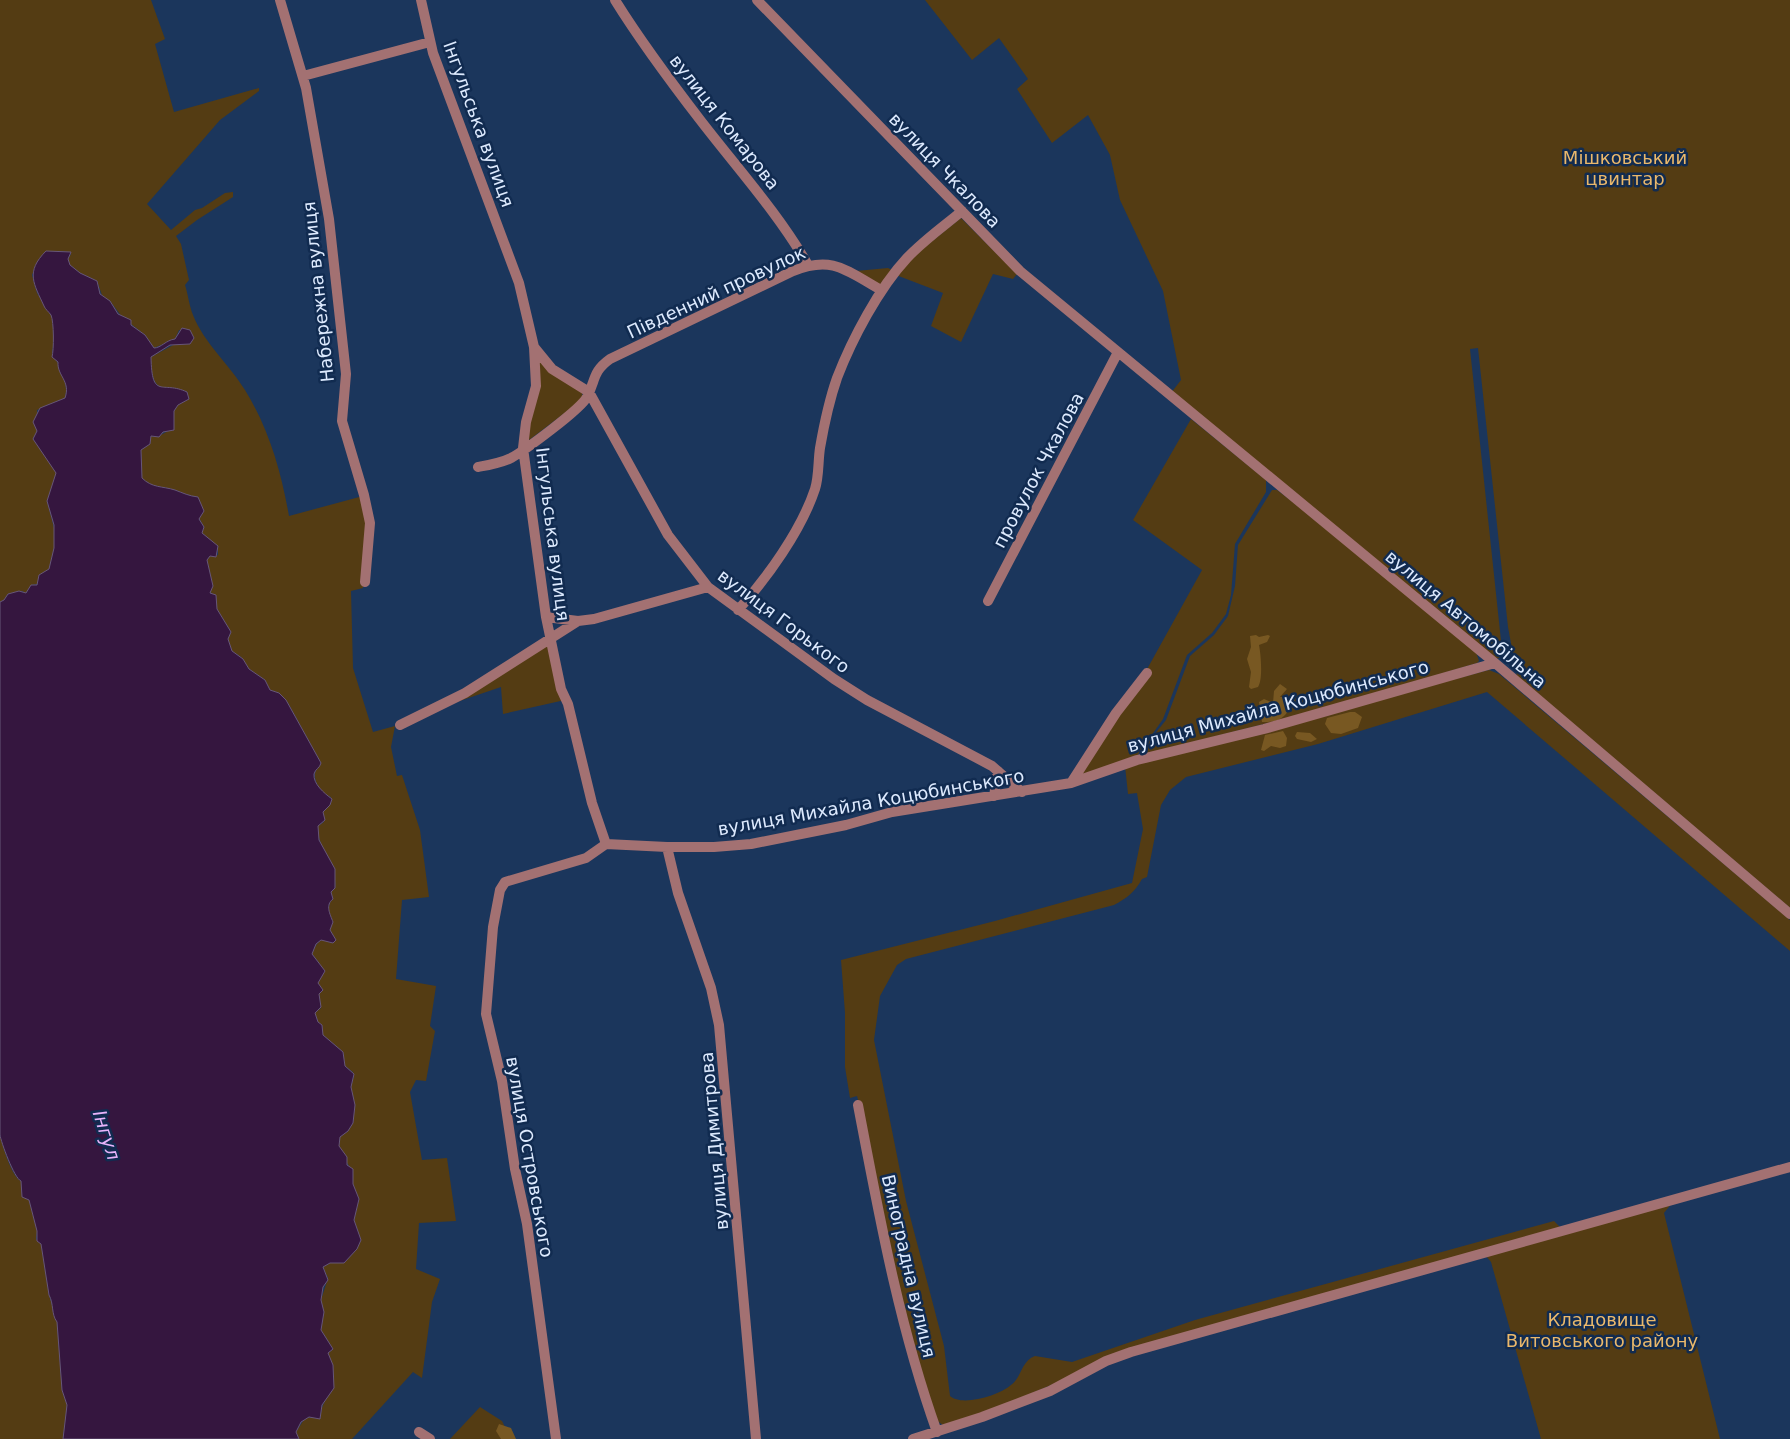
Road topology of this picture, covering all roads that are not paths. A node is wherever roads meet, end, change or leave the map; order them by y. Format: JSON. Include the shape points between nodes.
{"nodes":[{"id":1,"x":280,"y":0,"type":"edge"},
{"id":2,"x":421,"y":0,"type":"edge"},
{"id":3,"x":615,"y":0,"type":"edge"},
{"id":4,"x":757,"y":0,"type":"edge"},
{"id":5,"x":430,"y":42,"type":"junction"},
{"id":6,"x":303,"y":76,"type":"junction"},
{"id":7,"x":962,"y":211,"type":"junction"},
{"id":8,"x":808,"y":265,"type":"junction"},
{"id":9,"x":881,"y":290,"type":"junction"},
{"id":10,"x":534,"y":347,"type":"junction"},
{"id":11,"x":1117,"y":354,"type":"junction"},
{"id":12,"x":596,"y":372,"type":"junction"},
{"id":13,"x":567,"y":379,"type":"junction"},
{"id":14,"x":588,"y":392,"type":"junction"},
{"id":15,"x":523,"y":448,"type":"junction"},
{"id":16,"x":478,"y":467,"type":"dead end"},
{"id":17,"x":365,"y":582,"type":"dead end"},
{"id":18,"x":708,"y":587,"type":"junction"},
{"id":19,"x":988,"y":601,"type":"dead end"},
{"id":20,"x":738,"y":610,"type":"junction"},
{"id":21,"x":546,"y":617,"type":"junction"},
{"id":22,"x":578,"y":621,"type":"junction"},
{"id":23,"x":551,"y":640,"type":"junction"},
{"id":24,"x":1494,"y":663,"type":"junction"},
{"id":25,"x":1147,"y":673,"type":"dead end"},
{"id":26,"x":400,"y":725,"type":"dead end"},
{"id":27,"x":998,"y":771,"type":"junction"},
{"id":28,"x":1071,"y":783,"type":"junction"},
{"id":29,"x":1022,"y":792,"type":"junction"},
{"id":30,"x":994,"y":796,"type":"junction"},
{"id":31,"x":606,"y":844,"type":"junction"},
{"id":32,"x":667,"y":847,"type":"junction"},
{"id":33,"x":1790,"y":914,"type":"edge"},
{"id":34,"x":858,"y":1105,"type":"dead end"},
{"id":35,"x":1790,"y":1168,"type":"edge"},
{"id":36,"x":419,"y":1432,"type":"dead end"},
{"id":37,"x":937,"y":1432,"type":"junction"},
{"id":38,"x":430,"y":1439,"type":"edge"},
{"id":39,"x":556,"y":1439,"type":"edge"},
{"id":40,"x":756,"y":1439,"type":"edge"},
{"id":41,"x":913,"y":1439,"type":"edge"}],
"edges":[{"from":1,"to":6,"type":"street","name":"Набережна вулиця"},
{"from":2,"to":5,"type":"street","name":"Інгульська вулиця"},
{"from":3,"to":8,"type":"street","name":"вулиця Комарова","via":[[701,121],[769,205]]},
{"from":4,"to":7,"type":"street","name":"вулиця Чкалова"},
{"from":5,"to":6,"type":"street"},
{"from":5,"to":10,"type":"street","name":"Інгульська вулиця","via":[[519,283]]},
{"from":6,"to":17,"type":"street","name":"Набережна вулиця","via":[[329,219],[346,374],[342,421],[370,523]]},
{"from":7,"to":9,"type":"street","via":[[908,256]]},
{"from":7,"to":11,"type":"street","name":"вулиця Чкалова","via":[[1020,271]]},
{"from":8,"to":9,"type":"street","name":"Південний провулок","via":[[830,265]]},
{"from":8,"to":12,"type":"street","name":"Південний провулок","via":[[610,359]]},
{"from":9,"to":20,"type":"street","via":[[837,378],[820,448],[816,488],[790,539],[759,588]]},
{"from":10,"to":13,"type":"street","name":"вулиця Горького","via":[[552,369]]},
{"from":10,"to":15,"type":"street","name":"Інгульська вулиця","via":[[536,386]]},
{"from":11,"to":19,"type":"street","name":"провулок Чкалова"},
{"from":11,"to":24,"type":"street","name":"вулиця Автомобільна"},
{"from":12,"to":13,"type":"street","name":"Південний провулок","via":[[582,381]]},
{"from":12,"to":14,"type":"street","name":"Південний провулок"},
{"from":13,"to":14,"type":"street","name":"вулиця Горького"},
{"from":14,"to":15,"type":"street","name":"Південний провулок","via":[[582,404],[562,422]]},
{"from":14,"to":18,"type":"street","name":"вулиця Горького","via":[[668,535]]},
{"from":15,"to":16,"type":"street","name":"Південний провулок","via":[[505,460]]},
{"from":15,"to":21,"type":"street","name":"Інгульська вулиця"},
{"from":18,"to":20,"type":"street","name":"вулиця Горького"},
{"from":18,"to":22,"type":"street"},
{"from":20,"to":27,"type":"street","name":"вулиця Горького","via":[[867,700]]},
{"from":21,"to":22,"type":"street"},
{"from":21,"to":23,"type":"street","name":"Інгульська вулиця"},
{"from":22,"to":23,"type":"street"},
{"from":23,"to":26,"type":"street","via":[[465,693]]},
{"from":23,"to":31,"type":"street","name":"Інгульська вулиця","via":[[561,689],[568,704],[592,803]]},
{"from":24,"to":28,"type":"street","name":"вулиця Михайла Коцюбинського","via":[[1283,724],[1133,761]]},
{"from":24,"to":33,"type":"street","name":"вулиця Автомобільна","via":[[1507,670]]},
{"from":25,"to":28,"type":"street","name":"вулиця Михайла Коцюбинського","via":[[1116,713]]},
{"from":27,"to":29,"type":"street","name":"вулиця Горького"},
{"from":27,"to":30,"type":"street"},
{"from":28,"to":29,"type":"street","name":"вулиця Михайла Коцюбинського"},
{"from":29,"to":30,"type":"street","name":"вулиця Михайла Коцюбинського"},
{"from":30,"to":32,"type":"street","name":"вулиця Михайла Коцюбинського","via":[[892,812],[751,844]]},
{"from":31,"to":32,"type":"street","name":"вулиця Михайла Коцюбинського"},
{"from":31,"to":39,"type":"street","name":"вулиця Островського","via":[[586,858],[505,882],[494,917],[486,1014],[500,1072],[527,1224]]},
{"from":32,"to":40,"type":"street","name":"вулиця Димитрова","via":[[678,893],[711,988],[719,1025]]},
{"from":34,"to":37,"type":"street","name":"Виноградна вулиця","via":[[899,1300],[924,1398]]},
{"from":35,"to":37,"type":"street","via":[[1132,1352],[1106,1361],[1050,1391]]},
{"from":36,"to":38,"type":"street"},
{"from":37,"to":41,"type":"street"}]}
